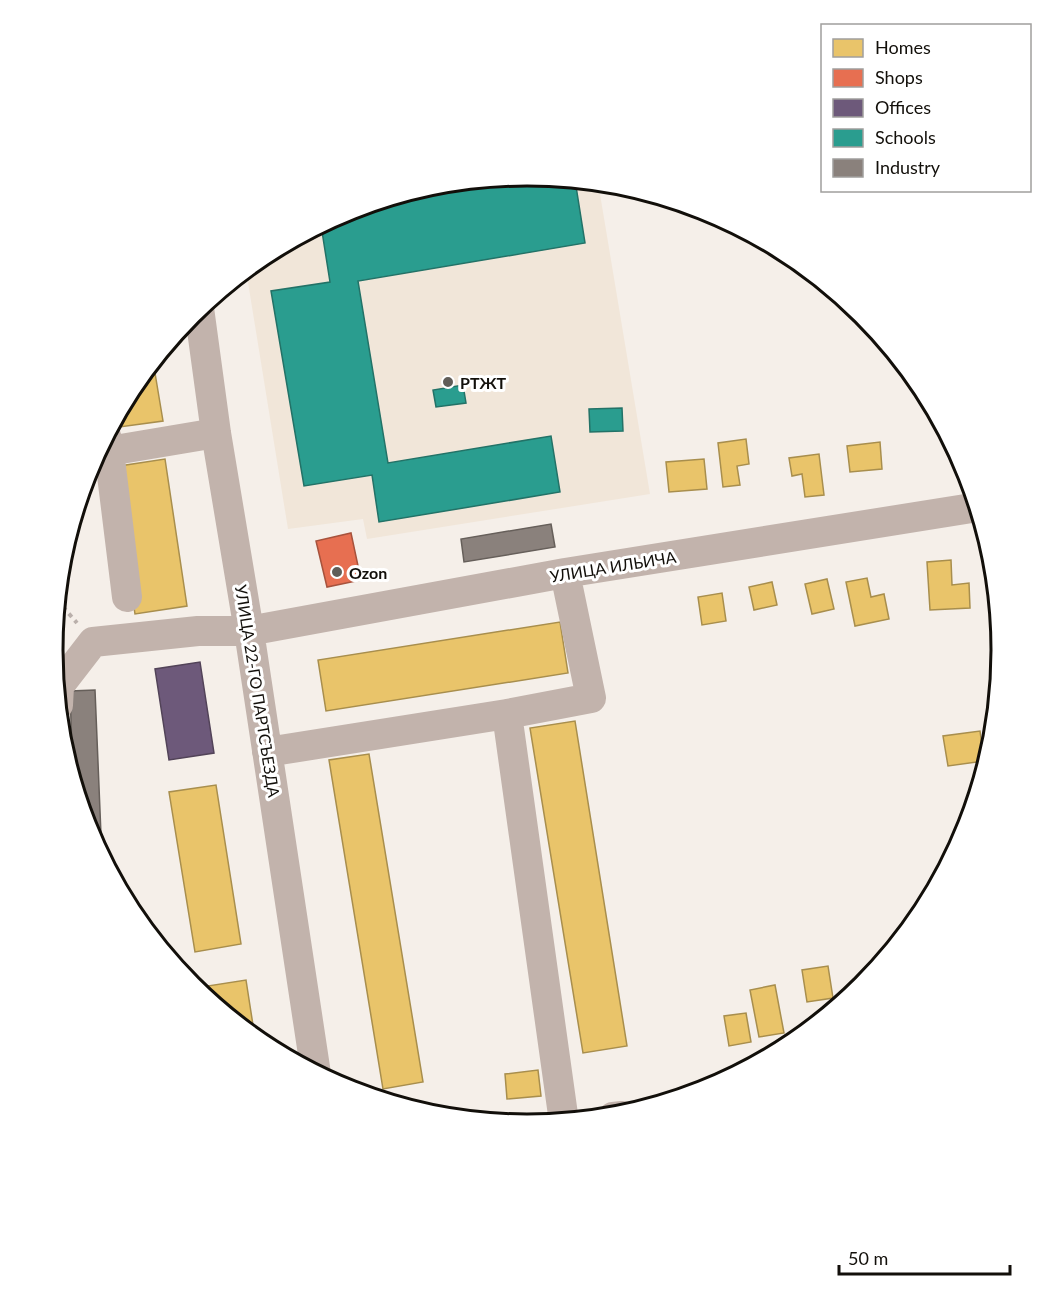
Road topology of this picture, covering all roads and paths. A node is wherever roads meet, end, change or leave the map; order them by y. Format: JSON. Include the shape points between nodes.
{"nodes":[{"id":1,"x":201,"y":320,"type":"edge"},
{"id":2,"x":216,"y":433,"type":"junction"},
{"id":3,"x":112,"y":443,"type":"edge"},
{"id":4,"x":108,"y":451,"type":"edge"},
{"id":5,"x":969,"y":508,"type":"edge"},
{"id":6,"x":565,"y":573,"type":"junction"},
{"id":7,"x":127,"y":597,"type":"dead end"},
{"id":8,"x":249,"y":632,"type":"junction"},
{"id":9,"x":64,"y":680,"type":"edge"},
{"id":10,"x":507,"y":714,"type":"junction"},
{"id":11,"x":267,"y":752,"type":"junction"},
{"id":12,"x":314,"y":1063,"type":"edge"},
{"id":13,"x":563,"y":1114,"type":"edge"}],
"edges":[{"from":1,"to":2,"type":"street","name":"УЛИЦА 22-ГО ПАРТСЪЕЗДА"},
{"from":2,"to":3,"type":"street"},
{"from":2,"to":8,"type":"street","name":"УЛИЦА 22-ГО ПАРТСЪЕЗДА"},
{"from":4,"to":7,"type":"street"},
{"from":5,"to":6,"type":"street","name":"УЛИЦА ИЛЬИЧА"},
{"from":6,"to":8,"type":"street","name":"УЛИЦА ИЛЬИЧА"},
{"from":6,"to":10,"type":"street","via":[[591,698]]},
{"from":8,"to":9,"type":"street","name":"УЛИЦА ИЛЬИЧА","via":[[198,631],[93,642]]},
{"from":8,"to":11,"type":"street","name":"УЛИЦА 22-ГО ПАРТСЪЕЗДА"},
{"from":10,"to":11,"type":"street"},
{"from":10,"to":13,"type":"street"},
{"from":11,"to":12,"type":"street","name":"УЛИЦА 22-ГО ПАРТСЪЕЗДА"}]}
